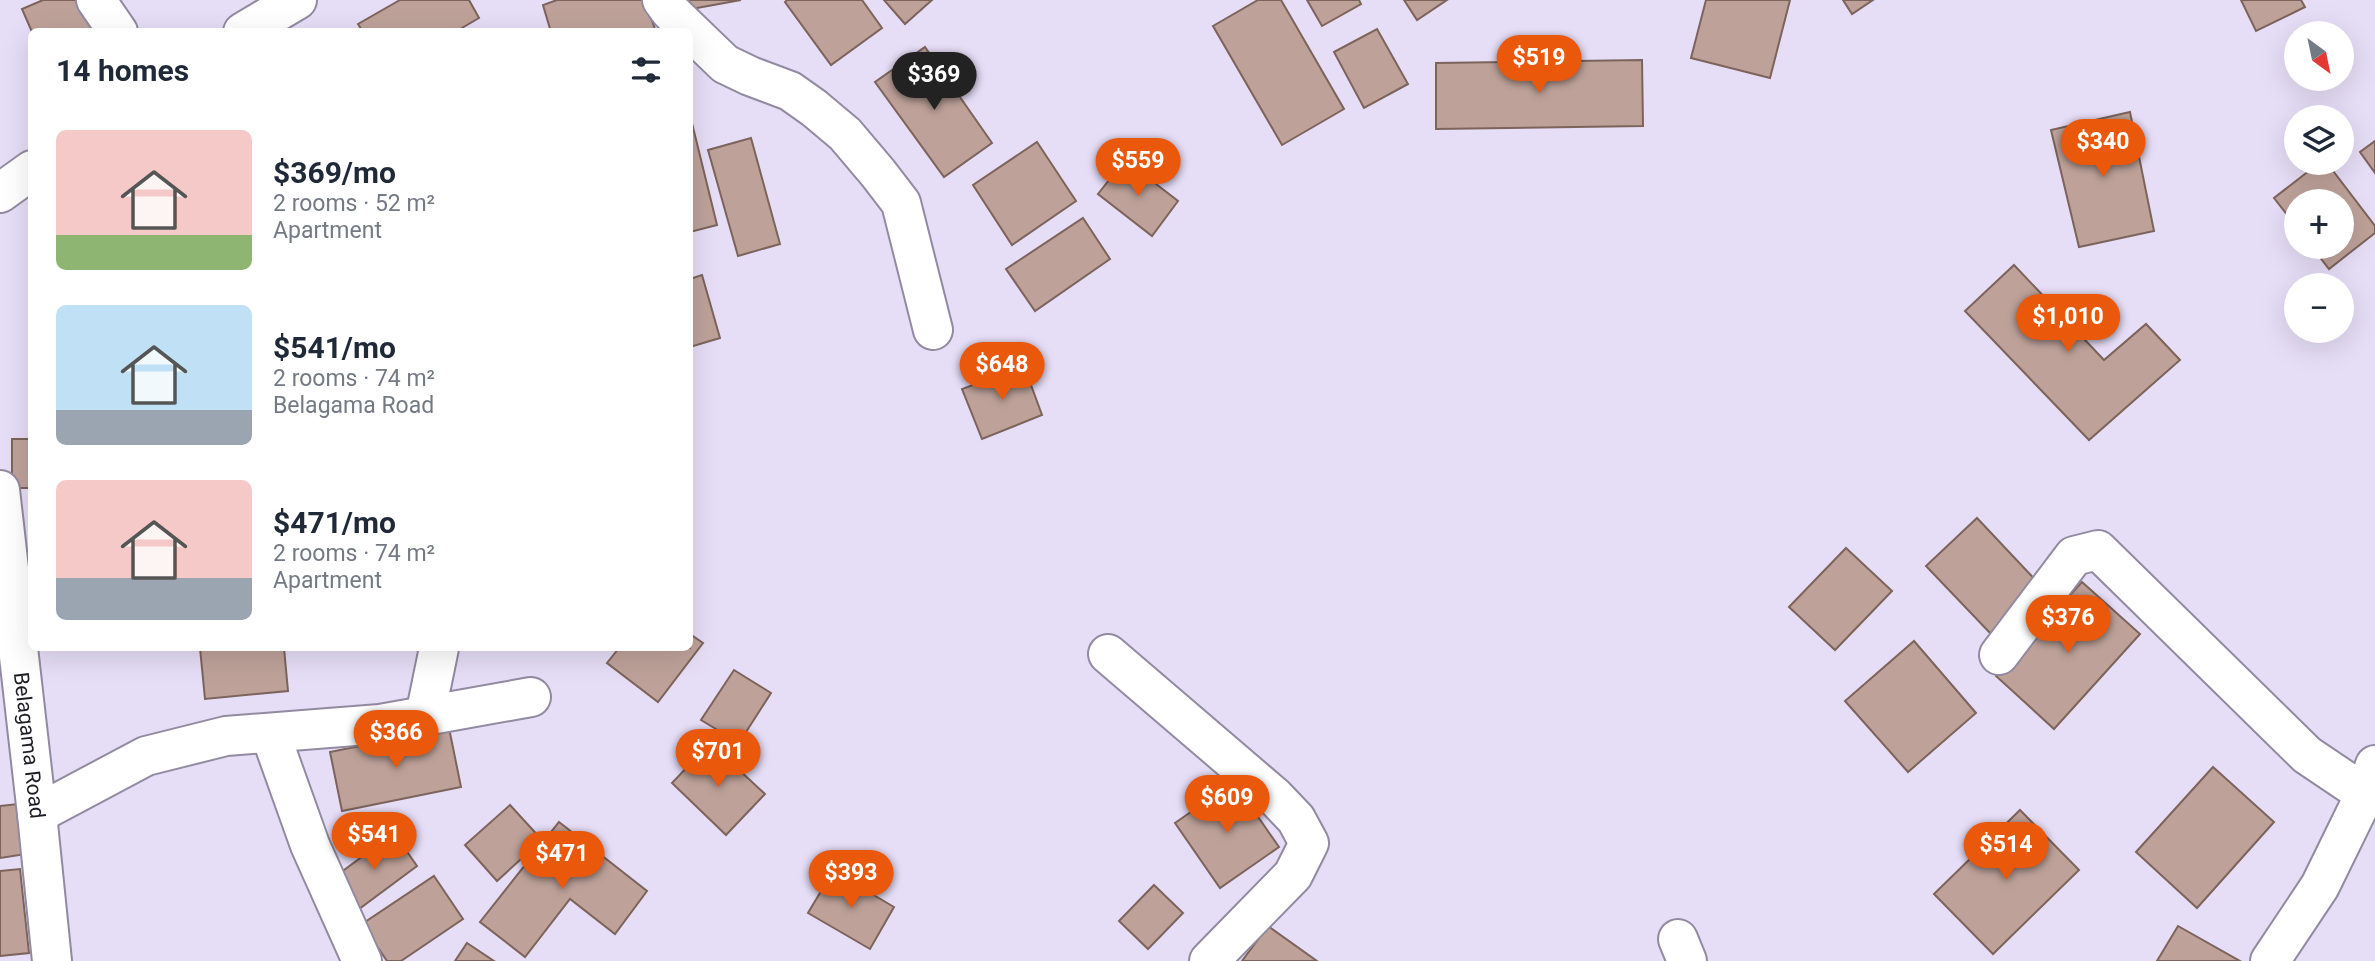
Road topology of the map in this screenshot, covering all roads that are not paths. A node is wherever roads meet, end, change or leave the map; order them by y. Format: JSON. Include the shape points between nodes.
{"nodes":[{"id":1,"x":96,"y":0,"type":"edge"},
{"id":2,"x":663,"y":0,"type":"edge"},
{"id":3,"x":293,"y":1,"type":"edge"},
{"id":4,"x":115,"y":28,"type":"edge"},
{"id":5,"x":249,"y":28,"type":"edge"},
{"id":6,"x":688,"y":28,"type":"edge"},
{"id":7,"x":693,"y":33,"type":"edge"},
{"id":8,"x":28,"y":173,"type":"edge"},
{"id":9,"x":0,"y":193,"type":"edge"},
{"id":10,"x":933,"y":330,"type":"dead end"},
{"id":11,"x":0,"y":490,"type":"edge"},
{"id":12,"x":438,"y":651,"type":"edge"},
{"id":13,"x":1108,"y":654,"type":"dead end"},
{"id":14,"x":1998,"y":655,"type":"dead end"},
{"id":15,"x":531,"y":697,"type":"dead end"},
{"id":16,"x":425,"y":716,"type":"junction"},
{"id":17,"x":270,"y":733,"type":"junction"},
{"id":18,"x":2370,"y":780,"type":"edge"},
{"id":19,"x":37,"y":814,"type":"junction"},
{"id":20,"x":52,"y":961,"type":"edge"},
{"id":21,"x":362,"y":961,"type":"edge"},
{"id":22,"x":1209,"y":961,"type":"edge"},
{"id":23,"x":2270,"y":961,"type":"edge"}],
"edges":[{"from":1,"to":4,"type":"street"},
{"from":2,"to":6,"type":"street"},
{"from":3,"to":5,"type":"street"},
{"from":7,"to":10,"type":"street","via":[[725,64],[790,91],[814,108],[845,134],[878,173],[901,203]]},
{"from":8,"to":9,"type":"street"},
{"from":11,"to":19,"type":"street","name":"Belagama Road"},
{"from":12,"to":16,"type":"street"},
{"from":13,"to":22,"type":"street","via":[[1275,797],[1296,819],[1309,843],[1293,875]]},
{"from":14,"to":18,"type":"street","via":[[2074,556],[2098,550],[2307,755]]},
{"from":15,"to":16,"type":"street"},
{"from":16,"to":17,"type":"street"},
{"from":17,"to":19,"type":"street","via":[[226,736],[146,756]]},
{"from":17,"to":21,"type":"street","via":[[310,845]]},
{"from":18,"to":23,"type":"street","via":[[2320,887]]},
{"from":19,"to":20,"type":"street","name":"Belagama Road"}]}
